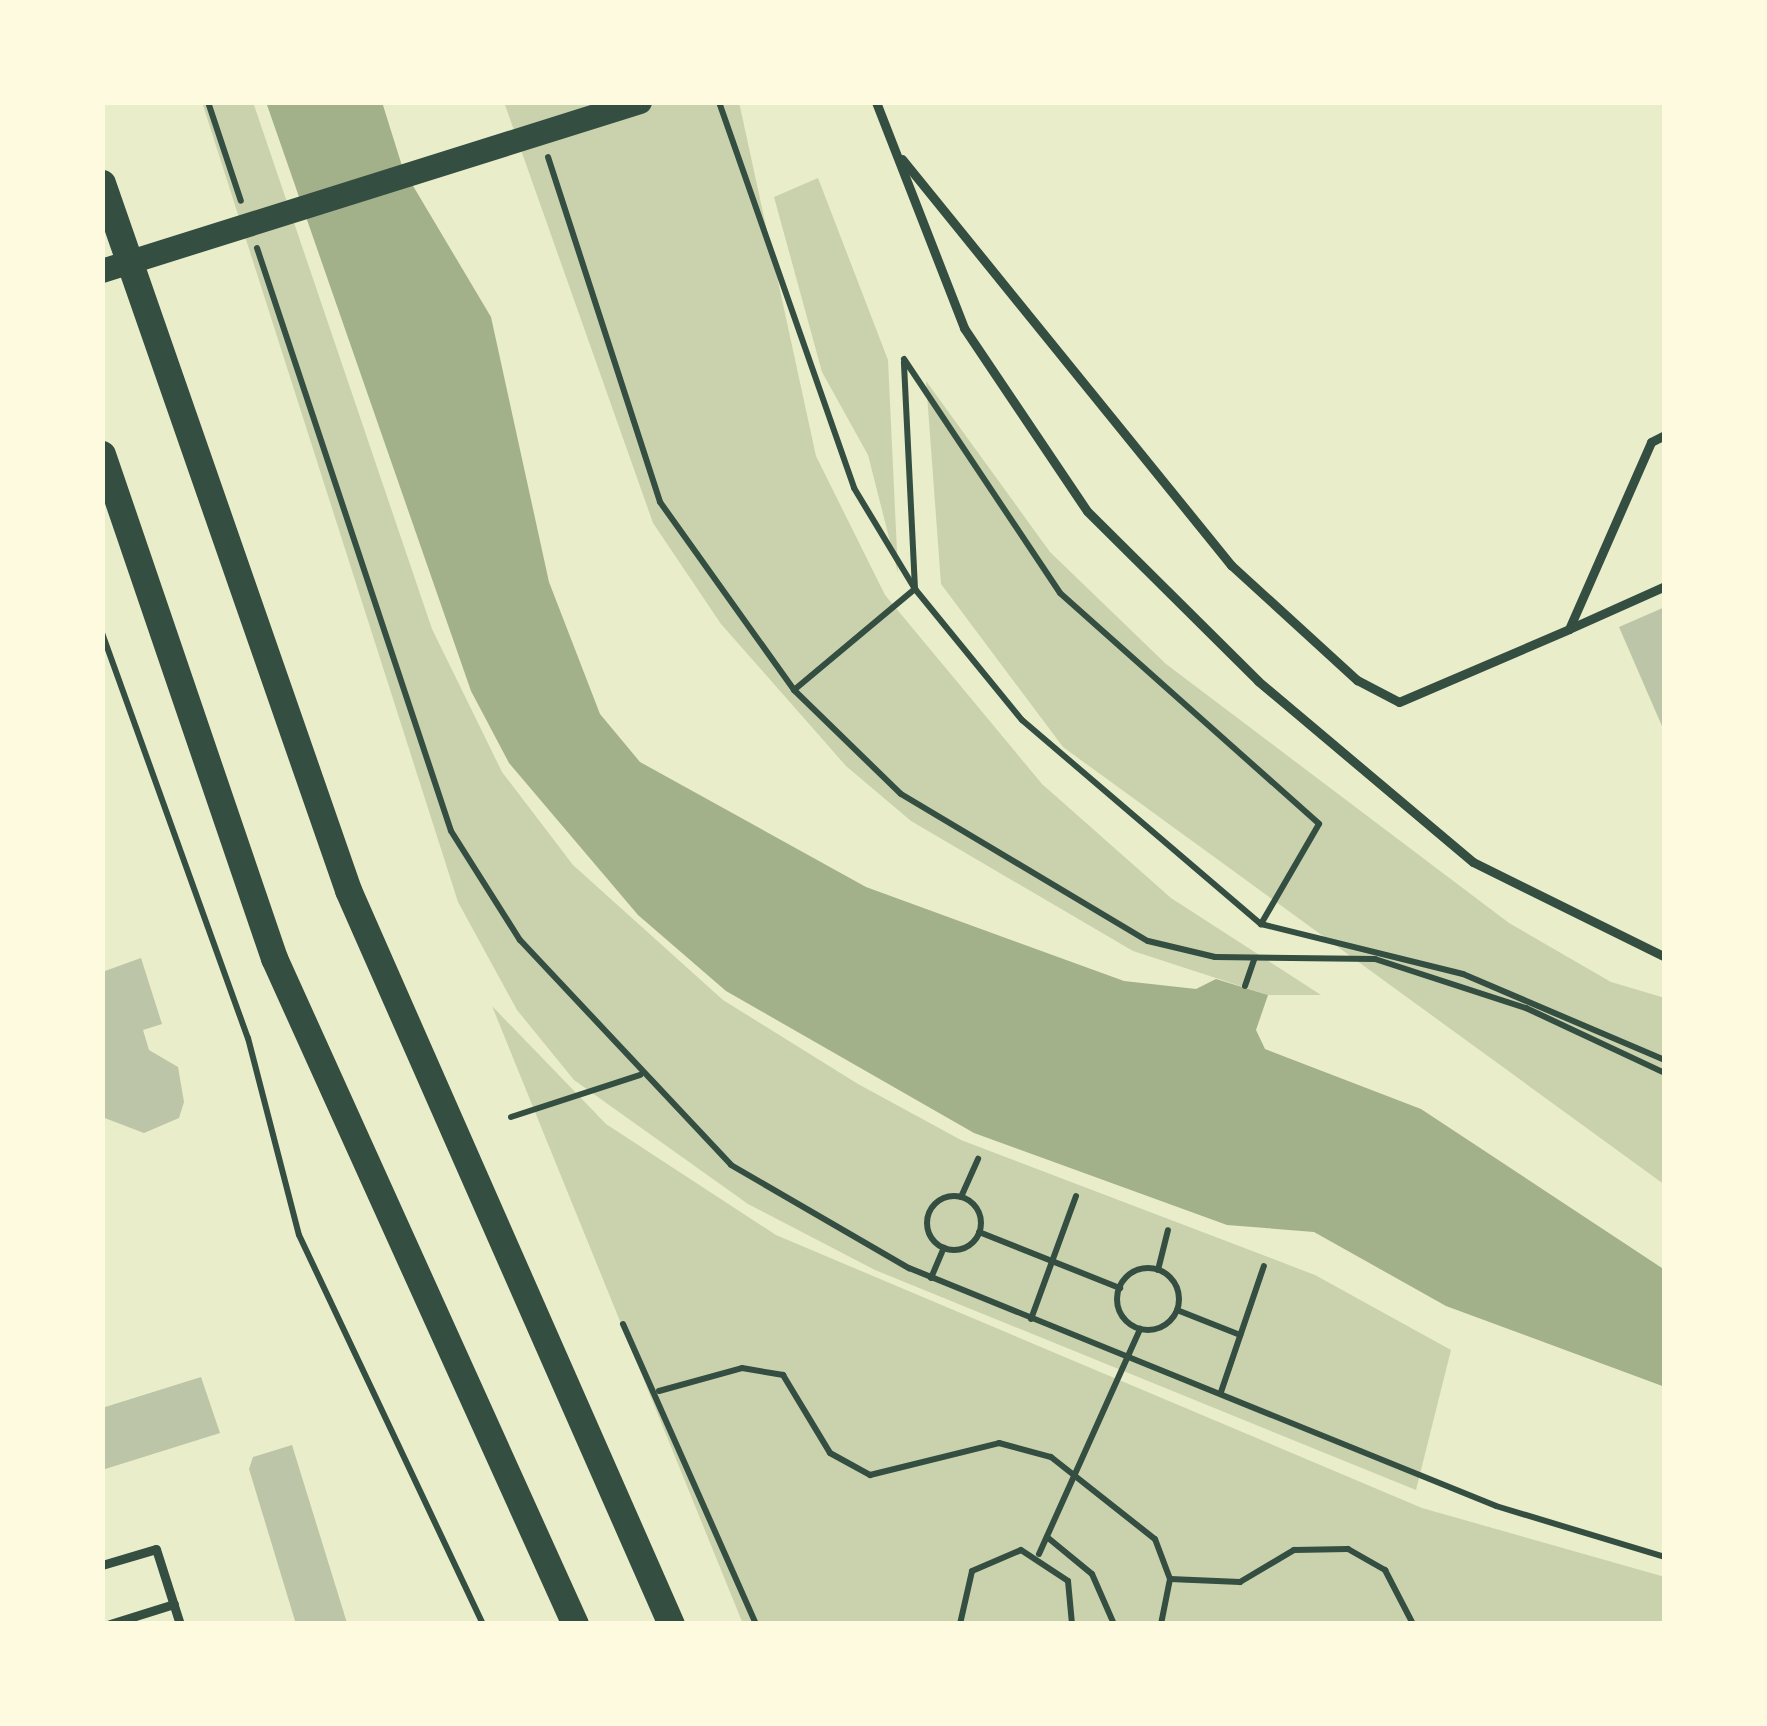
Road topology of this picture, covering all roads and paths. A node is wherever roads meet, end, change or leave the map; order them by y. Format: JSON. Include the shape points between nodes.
{"nodes":[{"id":1,"x":208,"y":102,"type":"edge"},
{"id":2,"x":640,"y":102,"type":"edge"},
{"id":3,"x":719,"y":102,"type":"edge"},
{"id":4,"x":876,"y":102,"type":"edge"},
{"id":5,"x":545,"y":147,"type":"dead end"},
{"id":6,"x":896,"y":152,"type":"junction"},
{"id":7,"x":102,"y":182,"type":"edge"},
{"id":8,"x":245,"y":212,"type":"dead end"},
{"id":9,"x":252,"y":235,"type":"dead end"},
{"id":10,"x":130,"y":262,"type":"junction"},
{"id":11,"x":102,"y":271,"type":"edge"},
{"id":12,"x":1665,"y":435,"type":"edge"},
{"id":13,"x":102,"y":454,"type":"edge"},
{"id":14,"x":1665,"y":586,"type":"edge"},
{"id":15,"x":915,"y":589,"type":"junction"},
{"id":16,"x":1569,"y":628,"type":"junction"},
{"id":17,"x":102,"y":633,"type":"edge"},
{"id":18,"x":794,"y":690,"type":"junction"},
{"id":19,"x":1261,"y":924,"type":"junction"},
{"id":20,"x":1665,"y":957,"type":"edge"},
{"id":21,"x":1253,"y":960,"type":"junction"},
{"id":22,"x":1245,"y":986,"type":"dead end"},
{"id":23,"x":1665,"y":1060,"type":"edge"},
{"id":24,"x":1665,"y":1073,"type":"edge"},
{"id":25,"x":640,"y":1076,"type":"junction"},
{"id":26,"x":511,"y":1117,"type":"dead end"},
{"id":27,"x":979,"y":1159,"type":"dead end"},
{"id":28,"x":1076,"y":1196,"type":"dead end"},
{"id":29,"x":961,"y":1197,"type":"junction"},
{"id":30,"x":1168,"y":1230,"type":"dead end"},
{"id":31,"x":979,"y":1232,"type":"junction"},
{"id":32,"x":944,"y":1247,"type":"junction"},
{"id":33,"x":1052,"y":1260,"type":"junction"},
{"id":34,"x":1264,"y":1266,"type":"dead end"},
{"id":35,"x":1158,"y":1270,"type":"junction"},
{"id":36,"x":931,"y":1278,"type":"junction"},
{"id":37,"x":1120,"y":1288,"type":"junction"},
{"id":38,"x":1177,"y":1310,"type":"junction"},
{"id":39,"x":1031,"y":1319,"type":"junction"},
{"id":40,"x":623,"y":1324,"type":"dead end"},
{"id":41,"x":1140,"y":1329,"type":"junction"},
{"id":42,"x":1240,"y":1335,"type":"junction"},
{"id":43,"x":1129,"y":1356,"type":"junction"},
{"id":44,"x":659,"y":1391,"type":"junction"},
{"id":45,"x":1221,"y":1392,"type":"junction"},
{"id":46,"x":1078,"y":1472,"type":"junction"},
{"id":47,"x":1046,"y":1537,"type":"junction"},
{"id":48,"x":1039,"y":1554,"type":"junction"},
{"id":49,"x":1665,"y":1557,"type":"edge"},
{"id":50,"x":102,"y":1565,"type":"edge"},
{"id":51,"x":1170,"y":1579,"type":"junction"},
{"id":52,"x":174,"y":1604,"type":"junction"},
{"id":53,"x":110,"y":1624,"type":"edge"},
{"id":54,"x":180,"y":1624,"type":"edge"},
{"id":55,"x":483,"y":1624,"type":"edge"},
{"id":56,"x":575,"y":1624,"type":"edge"},
{"id":57,"x":671,"y":1624,"type":"edge"},
{"id":58,"x":756,"y":1624,"type":"edge"},
{"id":59,"x":960,"y":1624,"type":"edge"},
{"id":60,"x":1072,"y":1624,"type":"edge"},
{"id":61,"x":1114,"y":1624,"type":"edge"},
{"id":62,"x":1162,"y":1624,"type":"edge"},
{"id":63,"x":1413,"y":1624,"type":"edge"}],
"edges":[{"from":1,"to":8,"type":"path"},
{"from":2,"to":10,"type":"main road"},
{"from":3,"to":15,"type":"path","via":[[854,488]]},
{"from":4,"to":6,"type":"lane"},
{"from":5,"to":18,"type":"path","via":[[660,502]]},
{"from":6,"to":16,"type":"lane","via":[[1026,301],[1174,503],[1357,680],[1400,702]]},
{"from":6,"to":20,"type":"lane","via":[[997,385],[1136,564],[1473,862]]},
{"from":7,"to":10,"type":"main road"},
{"from":9,"to":25,"type":"path","via":[[451,831],[520,940]]},
{"from":10,"to":11,"type":"main road"},
{"from":10,"to":57,"type":"main road","via":[[348,890]]},
{"from":12,"to":16,"type":"lane","via":[[1651,442]]},
{"from":13,"to":56,"type":"main road","via":[[274,958]]},
{"from":14,"to":16,"type":"lane"},
{"from":15,"to":18,"type":"path"},
{"from":15,"to":19,"type":"path","via":[[1062,760]]},
{"from":15,"to":19,"type":"path","via":[[904,359],[1060,593],[1319,824]]},
{"from":17,"to":55,"type":"path","via":[[248,1038],[299,1234]]},
{"from":18,"to":21,"type":"path","via":[[902,794],[1076,904],[1148,940]]},
{"from":19,"to":23,"type":"path","via":[[1463,974]]},
{"from":21,"to":22,"type":"path"},
{"from":21,"to":24,"type":"path","via":[[1408,968]]},
{"from":25,"to":26,"type":"path"},
{"from":25,"to":36,"type":"path","via":[[731,1165]]},
{"from":27,"to":29,"type":"path"},
{"from":28,"to":33,"type":"path"},
{"from":29,"to":31,"type":"path","via":[[979,1210]]},
{"from":29,"to":32,"type":"path","via":[[929,1212]]},
{"from":30,"to":35,"type":"path"},
{"from":31,"to":32,"type":"path"},
{"from":31,"to":33,"type":"path"},
{"from":32,"to":36,"type":"path"},
{"from":33,"to":37,"type":"path"},
{"from":33,"to":39,"type":"path"},
{"from":34,"to":42,"type":"path"},
{"from":35,"to":37,"type":"path"},
{"from":35,"to":38,"type":"path","via":[[1174,1282]]},
{"from":36,"to":39,"type":"path"},
{"from":37,"to":41,"type":"path","via":[[1119,1310]]},
{"from":38,"to":41,"type":"path","via":[[1161,1328]]},
{"from":38,"to":42,"type":"path"},
{"from":39,"to":43,"type":"path"},
{"from":40,"to":44,"type":"path"},
{"from":41,"to":43,"type":"path"},
{"from":42,"to":45,"type":"path"},
{"from":43,"to":45,"type":"path"},
{"from":43,"to":46,"type":"path"},
{"from":44,"to":46,"type":"path","via":[[742,1368],[783,1375],[830,1454],[870,1475],[999,1444]]},
{"from":44,"to":58,"type":"path"},
{"from":45,"to":49,"type":"path","via":[[1496,1506]]},
{"from":46,"to":47,"type":"path"},
{"from":46,"to":51,"type":"path","via":[[1138,1518]]},
{"from":47,"to":48,"type":"path"},
{"from":47,"to":61,"type":"path","via":[[1092,1574]]},
{"from":48,"to":59,"type":"path","via":[[1002,1552],[972,1571]]},
{"from":48,"to":60,"type":"path","via":[[1068,1581]]},
{"from":50,"to":52,"type":"lane","via":[[156,1549]]},
{"from":51,"to":62,"type":"path"},
{"from":51,"to":63,"type":"path","via":[[1240,1582],[1294,1550],[1348,1549],[1385,1570]]},
{"from":52,"to":53,"type":"lane"},
{"from":52,"to":54,"type":"lane"}]}
